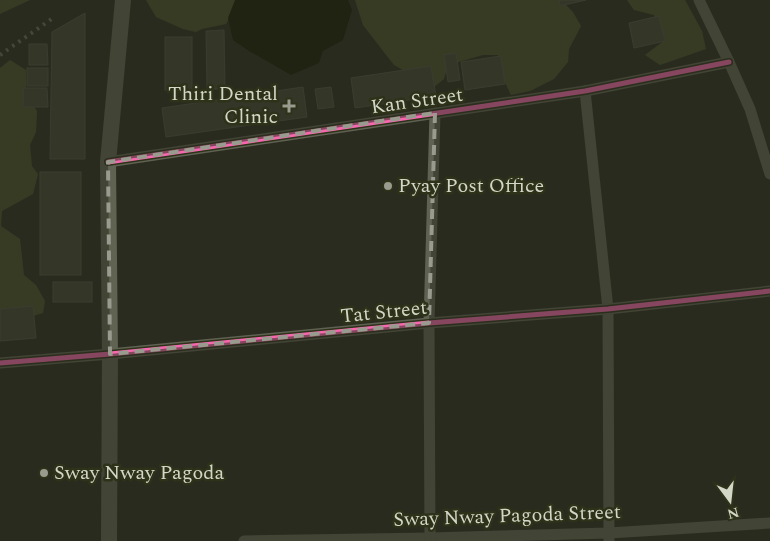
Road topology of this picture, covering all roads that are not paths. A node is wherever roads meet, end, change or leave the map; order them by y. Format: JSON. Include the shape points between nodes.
{"nodes":[{"id":1,"x":114,"y":0,"type":"edge"},
{"id":2,"x":123,"y":0,"type":"edge"},
{"id":3,"x":699,"y":0,"type":"edge"},
{"id":4,"x":121,"y":18,"type":"junction"},
{"id":5,"x":729,"y":62,"type":"junction"},
{"id":6,"x":586,"y":91,"type":"junction"},
{"id":7,"x":435,"y":113,"type":"junction"},
{"id":8,"x":108,"y":162,"type":"junction"},
{"id":9,"x":770,"y":174,"type":"edge"},
{"id":10,"x":770,"y":291,"type":"edge"},
{"id":11,"x":608,"y":309,"type":"junction"},
{"id":12,"x":429,"y":323,"type":"junction"},
{"id":13,"x":110,"y":354,"type":"junction"},
{"id":14,"x":0,"y":363,"type":"edge"},
{"id":15,"x":770,"y":523,"type":"edge"},
{"id":16,"x":609,"y":537,"type":"edge"},
{"id":17,"x":430,"y":540,"type":"edge"},
{"id":18,"x":109,"y":541,"type":"edge"},
{"id":19,"x":244,"y":541,"type":"edge"}],
"edges":[{"from":1,"to":4,"type":"street"},
{"from":2,"to":4,"type":"street"},
{"from":3,"to":5,"type":"street"},
{"from":4,"to":8,"type":"street"},
{"from":5,"to":6,"type":"street","name":"Kan Street"},
{"from":5,"to":9,"type":"street","via":[[750,109]]},
{"from":6,"to":7,"type":"street","name":"Kan Street"},
{"from":6,"to":11,"type":"street"},
{"from":7,"to":8,"type":"street","name":"Kan Street"},
{"from":7,"to":12,"type":"street"},
{"from":8,"to":13,"type":"street"},
{"from":10,"to":11,"type":"street","name":"Tat Street"},
{"from":11,"to":12,"type":"street","name":"Tat Street"},
{"from":11,"to":16,"type":"street"},
{"from":12,"to":13,"type":"street","name":"Tat Street"},
{"from":12,"to":17,"type":"street"},
{"from":13,"to":14,"type":"street","name":"Tat Street"},
{"from":13,"to":18,"type":"street"},
{"from":15,"to":16,"type":"street","name":"Sway Nway Pagoda Street"},
{"from":16,"to":17,"type":"street","name":"Sway Nway Pagoda Street"},
{"from":17,"to":19,"type":"street","name":"Sway Nway Pagoda Street"}]}
